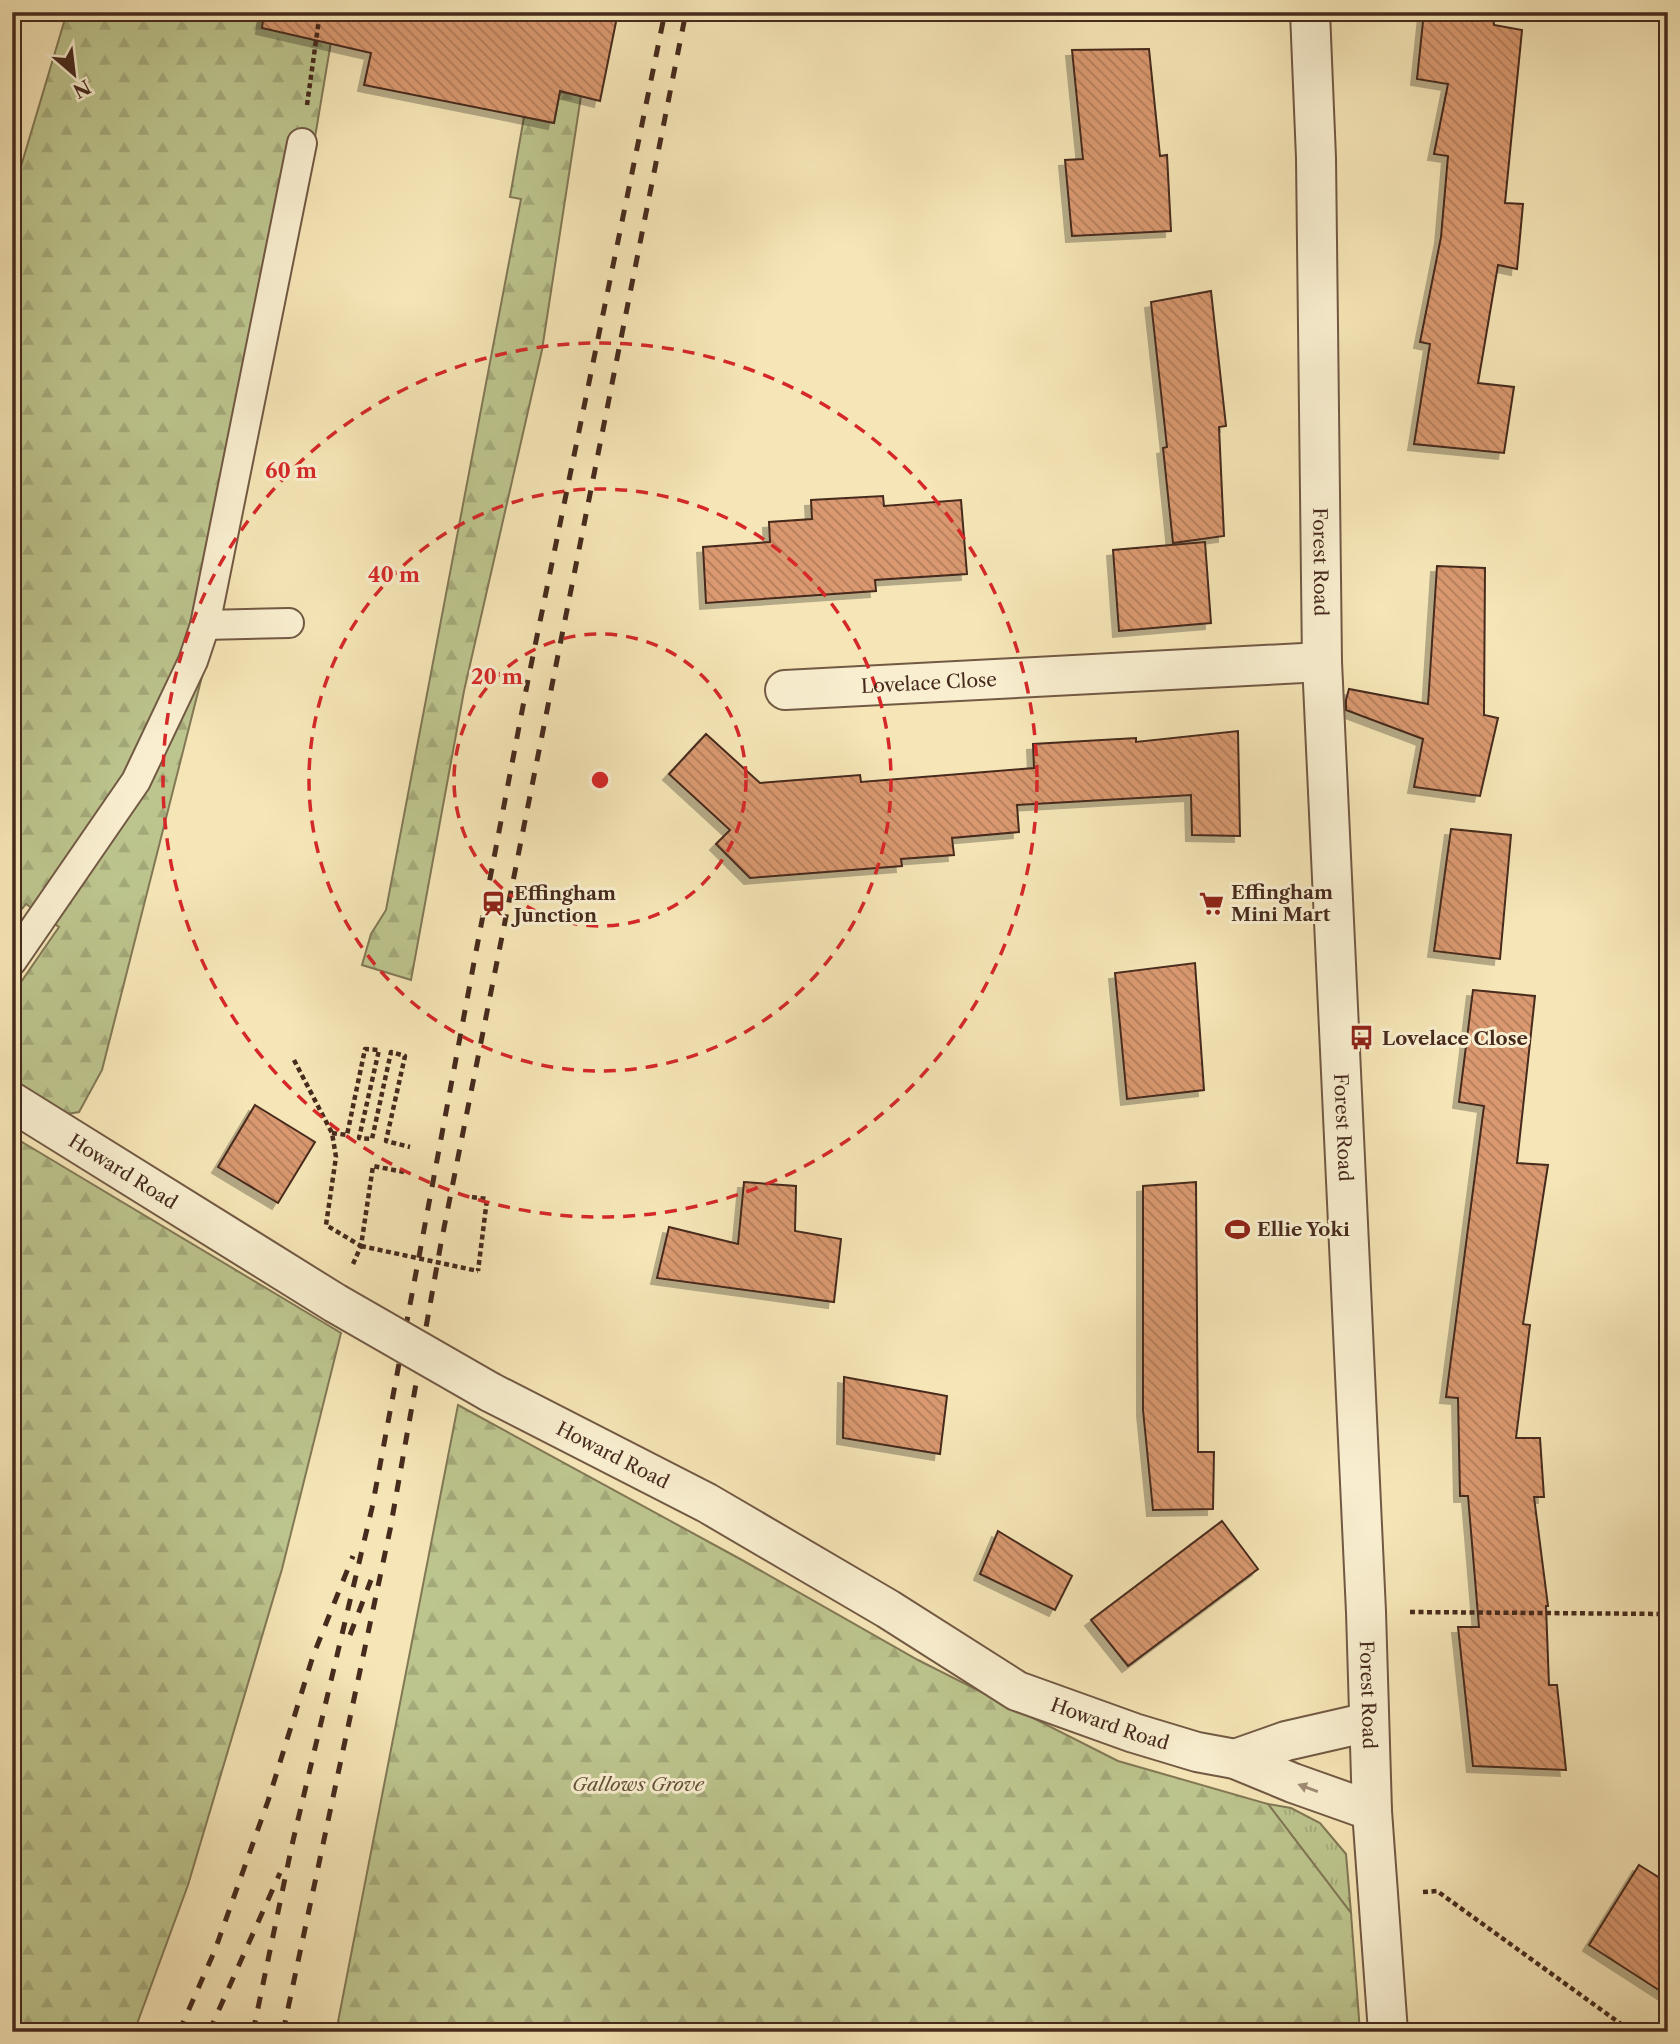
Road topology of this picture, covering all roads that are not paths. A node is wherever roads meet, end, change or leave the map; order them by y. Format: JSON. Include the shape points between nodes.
{"nodes":[{"id":1,"x":1310,"y":12,"type":"edge"},
{"id":2,"x":302,"y":143,"type":"road end"},
{"id":3,"x":289,"y":623,"type":"dead end"},
{"id":4,"x":205,"y":625,"type":"junction"},
{"id":5,"x":1322,"y":662,"type":"junction"},
{"id":6,"x":785,"y":690,"type":"dead end"},
{"id":7,"x":12,"y":961,"type":"edge"},
{"id":8,"x":12,"y":1102,"type":"edge"},
{"id":9,"x":1369,"y":1722,"type":"junction"},
{"id":10,"x":1235,"y":1759,"type":"junction"},
{"id":11,"x":1372,"y":1811,"type":"junction"},
{"id":12,"x":1388,"y":2032,"type":"edge"}],
"edges":[{"from":1,"to":5,"type":"street","name":"Forest Road"},
{"from":2,"to":4,"type":"lane"},
{"from":3,"to":4,"type":"lane"},
{"from":4,"to":7,"type":"lane","via":[[193,661],[136,780]]},
{"from":5,"to":6,"type":"street","name":"Lovelace Close"},
{"from":5,"to":9,"type":"street","name":"Forest Road"},
{"from":8,"to":10,"type":"street","name":"Howard Road","bridge":true,"via":[[335,1303],[491,1392],[707,1503],[1017,1691],[1134,1733]]},
{"from":9,"to":10,"type":"street","name":"Howard Road","via":[[1286,1741]]},
{"from":9,"to":11,"type":"street","name":"Forest Road"},
{"from":11,"to":10,"type":"street","name":"Howard Road","one_way":true},
{"from":11,"to":12,"type":"street","name":"Forest Road"}]}
